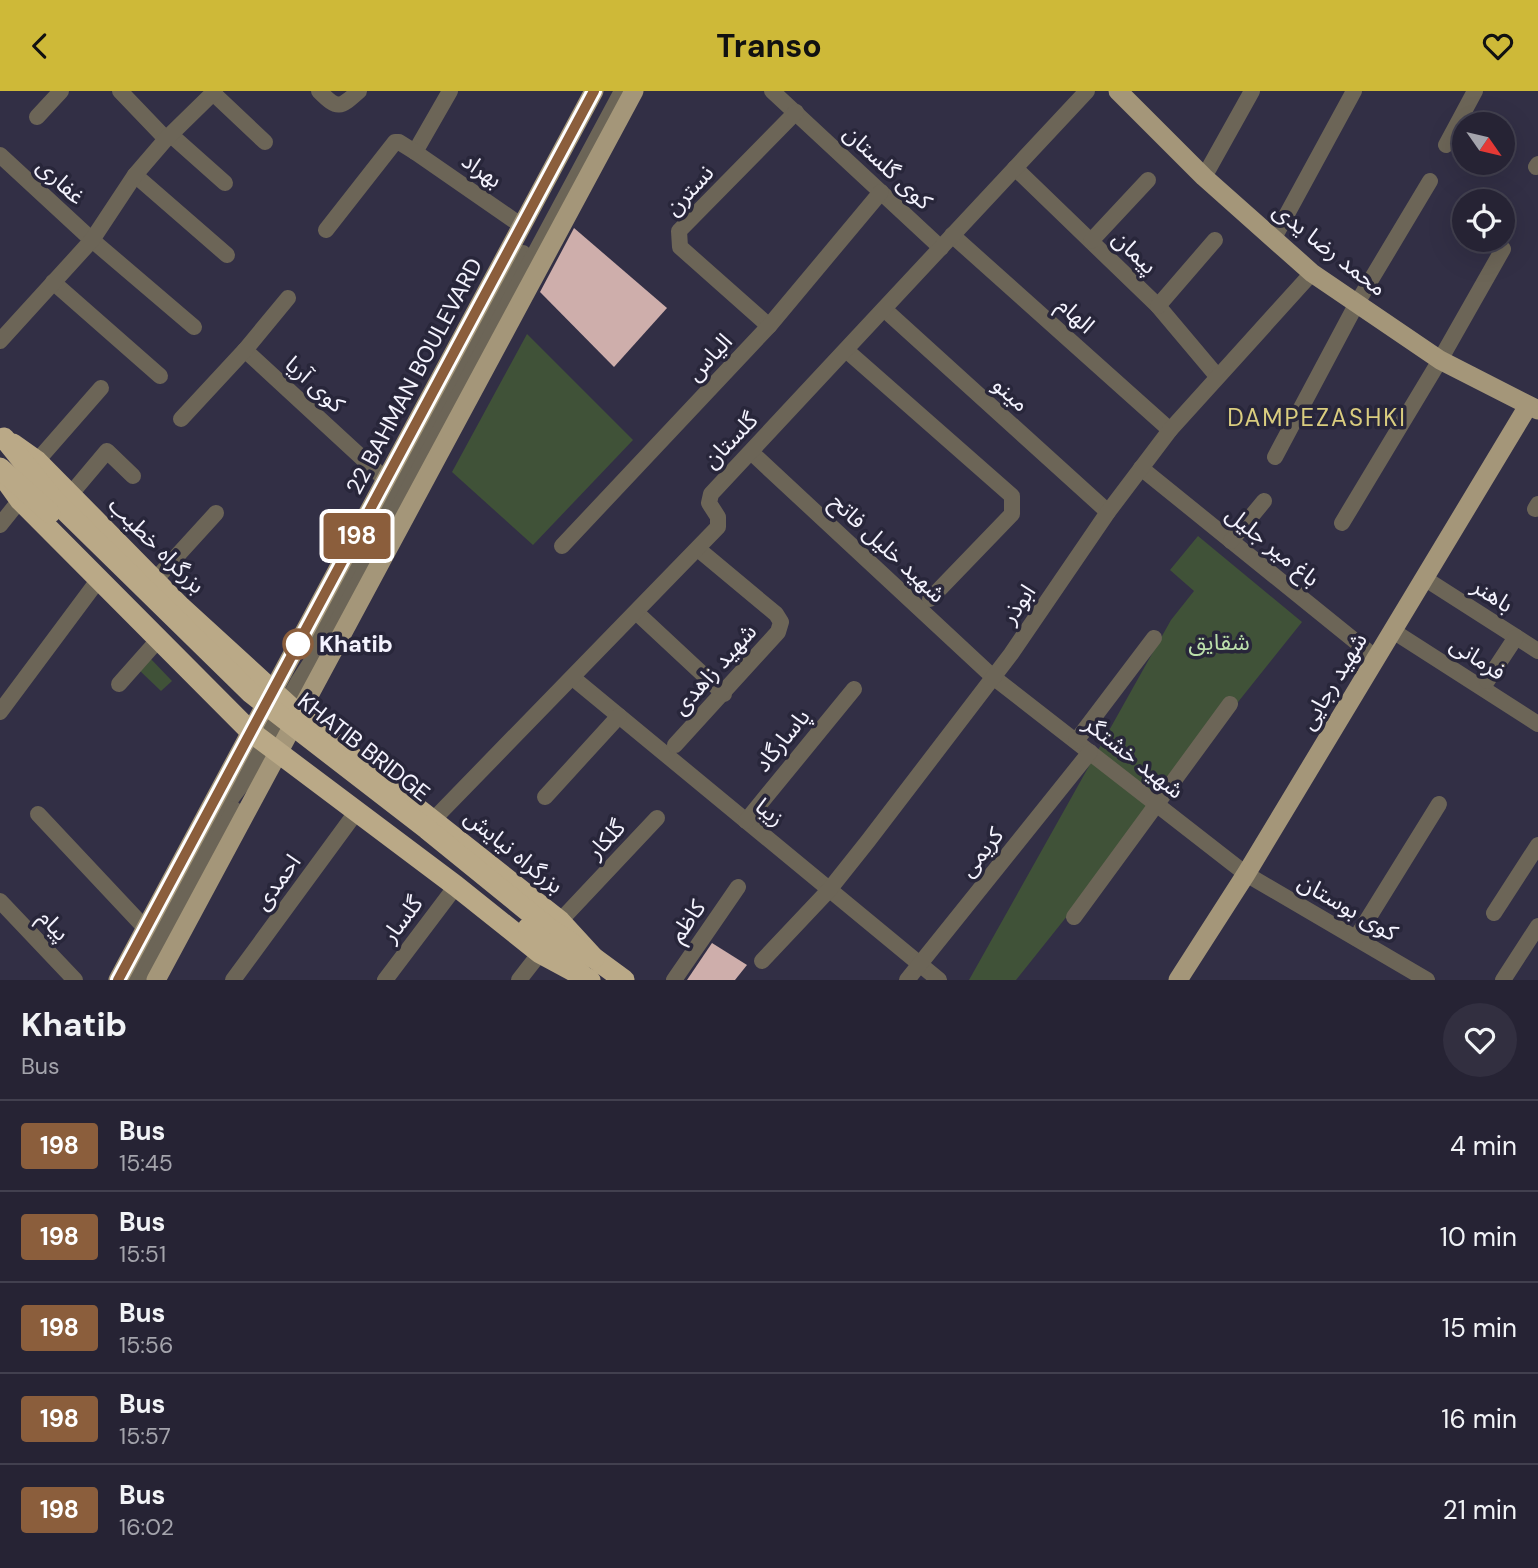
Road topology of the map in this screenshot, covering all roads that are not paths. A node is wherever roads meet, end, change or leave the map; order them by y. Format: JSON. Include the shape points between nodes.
{"nodes":[{"id":1,"x":61,"y":91,"type":"edge"},
{"id":2,"x":120,"y":91,"type":"edge"},
{"id":3,"x":319,"y":91,"type":"edge"},
{"id":4,"x":359,"y":91,"type":"edge"},
{"id":5,"x":450,"y":91,"type":"edge"},
{"id":6,"x":594,"y":91,"type":"edge"},
{"id":7,"x":611,"y":91,"type":"edge"},
{"id":8,"x":622,"y":91,"type":"edge"},
{"id":9,"x":634,"y":91,"type":"edge"},
{"id":10,"x":772,"y":91,"type":"edge"},
{"id":11,"x":1087,"y":91,"type":"edge"},
{"id":12,"x":1118,"y":91,"type":"edge"},
{"id":13,"x":1252,"y":91,"type":"edge"},
{"id":14,"x":1354,"y":91,"type":"edge"},
{"id":15,"x":1475,"y":91,"type":"edge"},
{"id":16,"x":214,"y":92,"type":"edge"},
{"id":17,"x":796,"y":112,"type":"junction"},
{"id":18,"x":37,"y":117,"type":"dead end"},
{"id":19,"x":168,"y":137,"type":"junction"},
{"id":20,"x":265,"y":142,"type":"dead end"},
{"id":21,"x":1446,"y":145,"type":"dead end"},
{"id":22,"x":415,"y":152,"type":"junction"},
{"id":23,"x":0,"y":155,"type":"edge"},
{"id":24,"x":1015,"y":168,"type":"junction"},
{"id":25,"x":135,"y":176,"type":"junction"},
{"id":26,"x":1204,"y":177,"type":"junction"},
{"id":27,"x":1147,"y":180,"type":"dead end"},
{"id":28,"x":1430,"y":181,"type":"dead end"},
{"id":29,"x":225,"y":183,"type":"dead end"},
{"id":30,"x":881,"y":192,"type":"junction"},
{"id":31,"x":522,"y":226,"type":"junction"},
{"id":32,"x":326,"y":230,"type":"dead end"},
{"id":33,"x":1274,"y":239,"type":"junction"},
{"id":34,"x":92,"y":240,"type":"junction"},
{"id":35,"x":1216,"y":240,"type":"dead end"},
{"id":36,"x":947,"y":241,"type":"junction"},
{"id":37,"x":1091,"y":241,"type":"junction"},
{"id":38,"x":1501,"y":252,"type":"edge"},
{"id":39,"x":227,"y":255,"type":"dead end"},
{"id":40,"x":1312,"y":273,"type":"junction"},
{"id":41,"x":53,"y":282,"type":"junction"},
{"id":42,"x":288,"y":298,"type":"dead end"},
{"id":43,"x":1357,"y":303,"type":"junction"},
{"id":44,"x":1158,"y":306,"type":"junction"},
{"id":45,"x":884,"y":309,"type":"junction"},
{"id":46,"x":769,"y":326,"type":"junction"},
{"id":47,"x":194,"y":327,"type":"dead end"},
{"id":48,"x":0,"y":341,"type":"edge"},
{"id":49,"x":245,"y":350,"type":"junction"},
{"id":50,"x":846,"y":350,"type":"junction"},
{"id":51,"x":1440,"y":361,"type":"junction"},
{"id":52,"x":160,"y":376,"type":"dead end"},
{"id":53,"x":1217,"y":376,"type":"junction"},
{"id":54,"x":101,"y":388,"type":"dead end"},
{"id":55,"x":1533,"y":408,"type":"edge"},
{"id":56,"x":181,"y":419,"type":"dead end"},
{"id":57,"x":1170,"y":430,"type":"junction"},
{"id":58,"x":2,"y":436,"type":"edge"},
{"id":59,"x":751,"y":452,"type":"junction"},
{"id":60,"x":1276,"y":457,"type":"dead end"},
{"id":61,"x":37,"y":461,"type":"junction"},
{"id":62,"x":0,"y":467,"type":"edge"},
{"id":63,"x":1141,"y":468,"type":"junction"},
{"id":64,"x":0,"y":473,"type":"edge"},
{"id":65,"x":133,"y":476,"type":"dead end"},
{"id":66,"x":386,"y":479,"type":"junction"},
{"id":67,"x":69,"y":495,"type":"junction"},
{"id":68,"x":20,"y":500,"type":"junction"},
{"id":69,"x":1264,"y":501,"type":"dead end"},
{"id":70,"x":1108,"y":512,"type":"junction"},
{"id":71,"x":216,"y":513,"type":"dead end"},
{"id":72,"x":1342,"y":523,"type":"dead end"},
{"id":73,"x":0,"y":525,"type":"edge"},
{"id":74,"x":1231,"y":541,"type":"junction"},
{"id":75,"x":562,"y":546,"type":"dead end"},
{"id":76,"x":698,"y":549,"type":"junction"},
{"id":77,"x":1424,"y":578,"type":"junction"},
{"id":78,"x":99,"y":579,"type":"junction"},
{"id":79,"x":155,"y":580,"type":"junction"},
{"id":80,"x":930,"y":599,"type":"dead end"},
{"id":81,"x":181,"y":607,"type":"junction"},
{"id":82,"x":636,"y":612,"type":"junction"},
{"id":83,"x":1392,"y":631,"type":"junction"},
{"id":84,"x":208,"y":632,"type":"junction"},
{"id":85,"x":1516,"y":637,"type":"junction"},
{"id":86,"x":155,"y":638,"type":"junction"},
{"id":87,"x":1154,"y":638,"type":"dead end"},
{"id":88,"x":1538,"y":651,"type":"edge"},
{"id":89,"x":1376,"y":658,"type":"junction"},
{"id":90,"x":180,"y":663,"type":"junction"},
{"id":91,"x":993,"y":677,"type":"junction"},
{"id":92,"x":573,"y":678,"type":"junction"},
{"id":93,"x":1487,"y":681,"type":"dead end"},
{"id":94,"x":299,"y":682,"type":"junction"},
{"id":95,"x":119,"y":684,"type":"dead end"},
{"id":96,"x":854,"y":689,"type":"dead end"},
{"id":97,"x":724,"y":694,"type":"junction"},
{"id":98,"x":286,"y":703,"type":"junction"},
{"id":99,"x":1230,"y":704,"type":"dead end"},
{"id":100,"x":0,"y":712,"type":"edge"},
{"id":101,"x":619,"y":716,"type":"junction"},
{"id":102,"x":1538,"y":724,"type":"edge"},
{"id":103,"x":1076,"y":741,"type":"junction"},
{"id":104,"x":265,"y":742,"type":"junction"},
{"id":105,"x":675,"y":745,"type":"dead end"},
{"id":106,"x":1090,"y":752,"type":"junction"},
{"id":107,"x":381,"y":779,"type":"junction"},
{"id":108,"x":243,"y":783,"type":"junction"},
{"id":109,"x":545,"y":797,"type":"dead end"},
{"id":110,"x":1157,"y":804,"type":"junction"},
{"id":111,"x":1439,"y":804,"type":"dead end"},
{"id":112,"x":357,"y":811,"type":"junction"},
{"id":113,"x":38,"y":814,"type":"dead end"},
{"id":114,"x":657,"y":818,"type":"dead end"},
{"id":115,"x":433,"y":820,"type":"junction"},
{"id":116,"x":746,"y":821,"type":"junction"},
{"id":117,"x":1538,"y":845,"type":"edge"},
{"id":118,"x":1246,"y":874,"type":"junction"},
{"id":119,"x":456,"y":886,"type":"junction"},
{"id":120,"x":738,"y":887,"type":"dead end"},
{"id":121,"x":829,"y":890,"type":"junction"},
{"id":122,"x":0,"y":901,"type":"edge"},
{"id":123,"x":1494,"y":913,"type":"dead end"},
{"id":124,"x":1074,"y":917,"type":"dead end"},
{"id":125,"x":560,"y":921,"type":"junction"},
{"id":126,"x":1538,"y":926,"type":"edge"},
{"id":127,"x":146,"y":929,"type":"junction"},
{"id":128,"x":1356,"y":938,"type":"junction"},
{"id":129,"x":540,"y":953,"type":"junction"},
{"id":130,"x":762,"y":961,"type":"dead end"},
{"id":131,"x":920,"y":964,"type":"junction"},
{"id":132,"x":588,"y":970,"type":"edge"},
{"id":133,"x":1401,"y":974,"type":"edge"},
{"id":134,"x":75,"y":980,"type":"edge"},
{"id":135,"x":118,"y":980,"type":"edge"},
{"id":136,"x":131,"y":980,"type":"edge"},
{"id":137,"x":144,"y":980,"type":"edge"},
{"id":138,"x":156,"y":980,"type":"edge"},
{"id":139,"x":233,"y":980,"type":"edge"},
{"id":140,"x":385,"y":980,"type":"edge"},
{"id":141,"x":519,"y":980,"type":"edge"},
{"id":142,"x":624,"y":980,"type":"edge"},
{"id":143,"x":674,"y":980,"type":"edge"},
{"id":144,"x":907,"y":980,"type":"edge"},
{"id":145,"x":939,"y":980,"type":"edge"},
{"id":146,"x":1178,"y":980,"type":"edge"},
{"id":147,"x":1427,"y":980,"type":"edge"},
{"id":148,"x":1503,"y":980,"type":"edge"}],
"edges":[{"from":1,"to":18,"type":"street"},
{"from":2,"to":19,"type":"street"},
{"from":3,"to":4,"type":"street","via":[[337,106]]},
{"from":5,"to":22,"type":"street"},
{"from":6,"to":31,"type":"main road","name":"22 BAHMAN BOULEVARD"},
{"from":7,"to":94,"type":"street","via":[[326,618]]},
{"from":8,"to":94,"type":"street","via":[[336,624]]},
{"from":9,"to":98,"type":"main road","name":"22 BAHMAN BOULEVARD"},
{"from":10,"to":17,"type":"street","name":"کوی گلستان"},
{"from":11,"to":24,"type":"street","name":"گلستان"},
{"from":12,"to":26,"type":"main road","name":"محمد رضا یدی"},
{"from":13,"to":26,"type":"street"},
{"from":14,"to":33,"type":"street"},
{"from":15,"to":21,"type":"street"},
{"from":16,"to":19,"type":"street"},
{"from":16,"to":20,"type":"street"},
{"from":17,"to":30,"type":"street","name":"کوی گلستان"},
{"from":17,"to":46,"type":"street","name":"نسترن","via":[[679,231],[680,247]]},
{"from":19,"to":25,"type":"street"},
{"from":19,"to":29,"type":"street"},
{"from":22,"to":31,"type":"street","name":"بهراد"},
{"from":22,"to":32,"type":"street","via":[[399,142],[391,144]]},
{"from":23,"to":34,"type":"street","name":"غفاری"},
{"from":24,"to":36,"type":"street","name":"گلستان"},
{"from":24,"to":37,"type":"street","name":"پیمان"},
{"from":25,"to":34,"type":"street"},
{"from":25,"to":39,"type":"street"},
{"from":26,"to":33,"type":"main road","name":"محمد رضا یدی"},
{"from":27,"to":37,"type":"street"},
{"from":28,"to":43,"type":"street"},
{"from":30,"to":36,"type":"street","name":"کوی گلستان"},
{"from":30,"to":46,"type":"street","name":"الیاس"},
{"from":31,"to":66,"type":"main road","name":"22 BAHMAN BOULEVARD"},
{"from":33,"to":40,"type":"main road","name":"محمد رضا یدی"},
{"from":34,"to":41,"type":"street"},
{"from":34,"to":47,"type":"street","name":"غفاری"},
{"from":35,"to":44,"type":"street"},
{"from":36,"to":45,"type":"street","name":"گلستان"},
{"from":36,"to":57,"type":"street","name":"الهام"},
{"from":37,"to":44,"type":"street","name":"پیمان"},
{"from":38,"to":51,"type":"street"},
{"from":40,"to":43,"type":"main road","name":"محمد رضا یدی"},
{"from":40,"to":53,"type":"street","name":"ابوذر"},
{"from":41,"to":48,"type":"street"},
{"from":41,"to":52,"type":"street"},
{"from":42,"to":49,"type":"street"},
{"from":43,"to":51,"type":"main road","name":"محمد رضا یدی"},
{"from":43,"to":60,"type":"street"},
{"from":44,"to":53,"type":"street","name":"پیمان"},
{"from":45,"to":50,"type":"street","name":"گلستان"},
{"from":45,"to":70,"type":"street","name":"مینو"},
{"from":46,"to":75,"type":"street","name":"الیاس"},
{"from":49,"to":56,"type":"street"},
{"from":49,"to":66,"type":"street","name":"کوی آریا"},
{"from":50,"to":59,"type":"street","name":"گلستان"},
{"from":50,"to":80,"type":"street","via":[[1013,496],[1012,514]]},
{"from":51,"to":55,"type":"main road","name":"محمد رضا یدی"},
{"from":51,"to":72,"type":"street"},
{"from":53,"to":57,"type":"street","name":"ابوذر"},
{"from":54,"to":61,"type":"street"},
{"from":55,"to":77,"type":"main road","name":"شهید رجایی"},
{"from":57,"to":63,"type":"street","name":"ابوذر"},
{"from":58,"to":61,"type":"highway","name":"بزرگراه خطیب"},
{"from":58,"to":132,"type":"highway","name":"KHATIB BRIDGE","bridge":true,"via":[[54,500],[251,693],[550,929]]},
{"from":59,"to":76,"type":"street","name":"گلستان","via":[[708,498],[720,521]]},
{"from":59,"to":91,"type":"street","name":"شهید خلیل فاتح"},
{"from":61,"to":67,"type":"highway","name":"بزرگراه خطیب"},
{"from":62,"to":132,"type":"highway","name":"KHATIB BRIDGE","bridge":true,"via":[[243,703]]},
{"from":63,"to":70,"type":"street","name":"ابوذر"},
{"from":63,"to":74,"type":"street","name":"باغ میر جلیل"},
{"from":64,"to":68,"type":"highway"},
{"from":65,"to":67,"type":"street","via":[[107,451]]},
{"from":66,"to":98,"type":"main road","name":"22 BAHMAN BOULEVARD"},
{"from":67,"to":79,"type":"highway","name":"بزرگراه خطیب"},
{"from":68,"to":73,"type":"street"},
{"from":68,"to":78,"type":"highway"},
{"from":69,"to":74,"type":"street"},
{"from":70,"to":91,"type":"street","name":"ابوذر"},
{"from":71,"to":79,"type":"street"},
{"from":74,"to":89,"type":"street","name":"باغ میر جلیل"},
{"from":76,"to":82,"type":"street","name":"گلستان"},
{"from":76,"to":97,"type":"street","name":"شهید زاهدی","via":[[781,622],[778,632]]},
{"from":77,"to":83,"type":"main road","name":"شهید رجایی"},
{"from":77,"to":85,"type":"street","name":"باهنر"},
{"from":78,"to":86,"type":"highway"},
{"from":78,"to":100,"type":"street"},
{"from":79,"to":81,"type":"highway","name":"بزرگراه خطیب"},
{"from":81,"to":84,"type":"highway","name":"بزرگراه خطیب"},
{"from":81,"to":86,"type":"highway","via":[[186,629],[178,638]]},
{"from":82,"to":92,"type":"street","name":"گلستان"},
{"from":82,"to":97,"type":"street"},
{"from":83,"to":89,"type":"main road","name":"شهید رجایی"},
{"from":83,"to":102,"type":"street","name":"فرمانی"},
{"from":84,"to":90,"type":"highway","via":[[194,632],[183,641]]},
{"from":84,"to":98,"type":"highway","name":"بزرگراه خطیب"},
{"from":85,"to":88,"type":"street","name":"باهنر"},
{"from":85,"to":93,"type":"street"},
{"from":86,"to":90,"type":"highway"},
{"from":86,"to":95,"type":"street"},
{"from":87,"to":103,"type":"street"},
{"from":89,"to":118,"type":"main road","name":"شهید رجایی"},
{"from":90,"to":104,"type":"highway"},
{"from":91,"to":103,"type":"street","name":"شهید خشتگر"},
{"from":91,"to":121,"type":"street","name":"ابوذر"},
{"from":92,"to":101,"type":"street","name":"زیبا"},
{"from":92,"to":115,"type":"street","name":"گلستان"},
{"from":94,"to":98,"type":"street"},
{"from":96,"to":116,"type":"street","name":"پاسارگاد"},
{"from":97,"to":105,"type":"street","name":"شهید زاهدی"},
{"from":98,"to":104,"type":"main road","name":"22 BAHMAN BOULEVARD"},
{"from":98,"to":104,"type":"main road","name":"22 BAHMAN BOULEVARD"},
{"from":98,"to":107,"type":"highway","name":"بزرگراه نیایش"},
{"from":99,"to":110,"type":"street"},
{"from":101,"to":109,"type":"street"},
{"from":101,"to":116,"type":"street","name":"زیبا"},
{"from":103,"to":106,"type":"street","name":"شهید خشتگر"},
{"from":104,"to":108,"type":"street"},
{"from":104,"to":112,"type":"highway"},
{"from":104,"to":127,"type":"main road","name":"22 BAHMAN BOULEVARD"},
{"from":104,"to":138,"type":"main road","name":"22 BAHMAN BOULEVARD"},
{"from":106,"to":110,"type":"street","name":"شهید خشتگر"},
{"from":106,"to":131,"type":"street","name":"کریمی"},
{"from":107,"to":112,"type":"highway"},
{"from":107,"to":115,"type":"highway","name":"بزرگراه نیایش"},
{"from":108,"to":136,"type":"street","via":[[223,809]]},
{"from":108,"to":137,"type":"street","via":[[233,814]]},
{"from":110,"to":118,"type":"street","name":"شهید خشتگر"},
{"from":110,"to":124,"type":"street"},
{"from":111,"to":128,"type":"street"},
{"from":112,"to":119,"type":"highway"},
{"from":112,"to":139,"type":"street","name":"احمدی"},
{"from":113,"to":127,"type":"street"},
{"from":114,"to":125,"type":"street","name":"گلکار"},
{"from":115,"to":125,"type":"highway","name":"بزرگراه نیایش"},
{"from":116,"to":121,"type":"street","name":"زیبا"},
{"from":117,"to":123,"type":"street"},
{"from":118,"to":128,"type":"street","name":"کوی بوستان"},
{"from":118,"to":146,"type":"main road","name":"شهید رجایی"},
{"from":119,"to":129,"type":"highway"},
{"from":119,"to":140,"type":"street","name":"گلسار"},
{"from":120,"to":143,"type":"street","name":"کاظم"},
{"from":121,"to":130,"type":"street","name":"ابوذر"},
{"from":121,"to":131,"type":"street","name":"زیبا"},
{"from":122,"to":134,"type":"street","name":"پیام"},
{"from":125,"to":132,"type":"highway","name":"بزرگراه نیایش"},
{"from":126,"to":148,"type":"street"},
{"from":127,"to":135,"type":"main road","name":"22 BAHMAN BOULEVARD"},
{"from":128,"to":133,"type":"street","name":"کوی بوستان"},
{"from":129,"to":132,"type":"highway"},
{"from":129,"to":141,"type":"street"},
{"from":131,"to":144,"type":"street","name":"کریمی"},
{"from":131,"to":145,"type":"street","name":"زیبا"},
{"from":132,"to":142,"type":"highway"},
{"from":133,"to":147,"type":"street","name":"کوی بوستان"}]}
